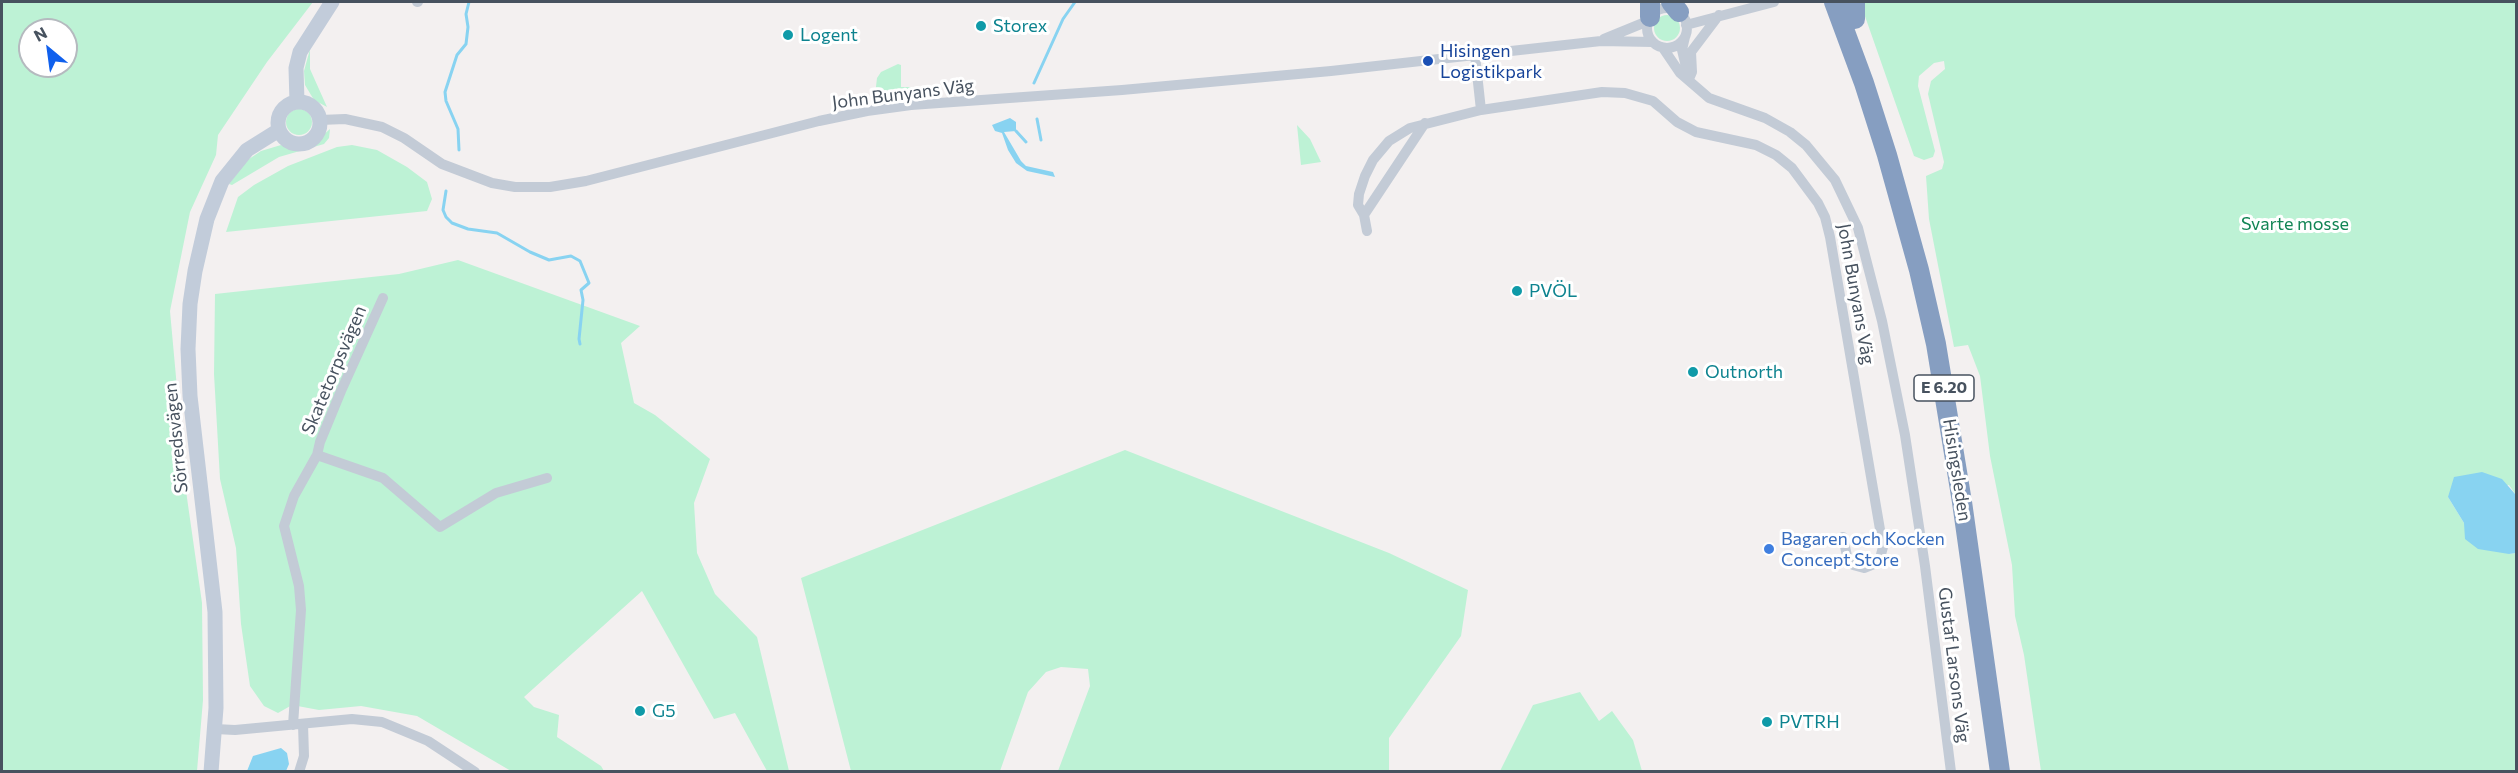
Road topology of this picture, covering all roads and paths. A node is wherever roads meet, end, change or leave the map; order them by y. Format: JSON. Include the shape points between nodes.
{"nodes":[{"id":1,"x":332,"y":2,"type":"edge"},
{"id":2,"x":1774,"y":2,"type":"edge"},
{"id":3,"x":1826,"y":2,"type":"edge"},
{"id":4,"x":1834,"y":2,"type":"edge"},
{"id":5,"x":1853,"y":7,"type":"edge"},
{"id":6,"x":1650,"y":13,"type":"edge"},
{"id":7,"x":1679,"y":13,"type":"edge"},
{"id":8,"x":1719,"y":15,"type":"junction"},
{"id":9,"x":1684,"y":37,"type":"junction"},
{"id":10,"x":1601,"y":41,"type":"junction"},
{"id":11,"x":1652,"y":42,"type":"junction"},
{"id":12,"x":1663,"y":48,"type":"junction"},
{"id":13,"x":1475,"y":55,"type":"junction"},
{"id":14,"x":1689,"y":80,"type":"junction"},
{"id":15,"x":1864,"y":83,"type":"junction"},
{"id":16,"x":297,"y":102,"type":"junction"},
{"id":17,"x":1481,"y":110,"type":"junction"},
{"id":18,"x":320,"y":120,"type":"junction"},
{"id":19,"x":1425,"y":123,"type":"junction"},
{"id":20,"x":279,"y":130,"type":"junction"},
{"id":21,"x":1364,"y":215,"type":"junction"},
{"id":22,"x":1367,"y":231,"type":"dead end"},
{"id":23,"x":383,"y":298,"type":"dead end"},
{"id":24,"x":317,"y":455,"type":"junction"},
{"id":25,"x":547,"y":478,"type":"dead end"},
{"id":26,"x":1843,"y":537,"type":"dead end"},
{"id":27,"x":298,"y":725,"type":"junction"},
{"id":28,"x":215,"y":729,"type":"junction"},
{"id":29,"x":211,"y":771,"type":"edge"},
{"id":30,"x":299,"y":771,"type":"edge"},
{"id":31,"x":475,"y":771,"type":"edge"},
{"id":32,"x":1951,"y":771,"type":"edge"},
{"id":33,"x":2000,"y":771,"type":"edge"},
{"id":34,"x":2011,"y":771,"type":"edge"}],
"edges":[{"from":1,"to":16,"type":"street","via":[[300,52],[296,68]]},
{"from":2,"to":8,"type":"street"},
{"from":3,"to":15,"type":"highway","via":[[1853,73]]},
{"from":4,"to":15,"type":"highway","name":"Hisingsleden","number":"E 6.20"},
{"from":5,"to":34,"type":"highway","name":"Hisingsleden","number":"E 6.20","via":[[1912,198],[1948,349],[1967,451]]},
{"from":6,"to":7,"type":"street","via":[[1664,8]]},
{"from":6,"to":10,"type":"street","name":"John Bunyans Väg"},
{"from":6,"to":11,"type":"street","via":[[1647,29]]},
{"from":7,"to":8,"type":"street"},
{"from":7,"to":9,"type":"street"},
{"from":8,"to":14,"type":"street","via":[[1690,52]]},
{"from":9,"to":12,"type":"street","via":[[1676,46]]},
{"from":9,"to":14,"type":"street","via":[[1682,50]]},
{"from":10,"to":11,"type":"street","name":"John Bunyans Väg"},
{"from":10,"to":13,"type":"street","name":"John Bunyans Väg"},
{"from":11,"to":12,"type":"street"},
{"from":12,"to":14,"type":"street","name":"Gustaf Larsons Väg"},
{"from":13,"to":17,"type":"street"},
{"from":13,"to":18,"type":"street","name":"John Bunyans Väg","via":[[867,111],[550,187],[492,183],[442,164],[382,127],[345,119]]},
{"from":14,"to":32,"type":"street","name":"Gustaf Larsons Väg","via":[[1709,98],[1765,118],[1803,142],[1835,180],[1858,228],[1881,313],[1905,435]]},
{"from":15,"to":33,"type":"highway","name":"Hisingsleden","number":"E 6.20","via":[[1911,239],[1941,371]]},
{"from":16,"to":18,"type":"street","via":[[312,106]]},
{"from":16,"to":20,"type":"street","via":[[281,112]]},
{"from":17,"to":19,"type":"street","name":"John Bunyans Väg"},
{"from":17,"to":26,"type":"street","name":"John Bunyans Väg","via":[[1602,92],[1625,93],[1653,101],[1677,122],[1702,135],[1766,149],[1798,175],[1823,213],[1830,237],[1883,547],[1881,558],[1870,567],[1858,568],[1847,556]]},
{"from":18,"to":20,"type":"street","via":[[316,135],[304,143],[289,141]]},
{"from":19,"to":21,"type":"street"},
{"from":19,"to":21,"type":"street","name":"John Bunyans Väg","via":[[1401,132],[1377,155],[1359,194],[1358,206]]},
{"from":20,"to":28,"type":"street","name":"Sörredsvägen","via":[[247,150],[222,181],[201,241],[190,304],[190,396],[215,612]]},
{"from":21,"to":22,"type":"street","name":"John Bunyans Väg"},
{"from":23,"to":24,"type":"street","name":"Skatetorpsvägen"},
{"from":24,"to":25,"type":"street","name":"Skatetorpsvägen","via":[[383,478],[440,527],[496,493]]},
{"from":24,"to":27,"type":"street","name":"Skatetorpsvägen","via":[[291,503],[284,526],[301,610]]},
{"from":27,"to":28,"type":"street"},
{"from":27,"to":30,"type":"street","name":"Skatetorpsvägen","via":[[304,756]]},
{"from":27,"to":31,"type":"street","via":[[352,719],[382,722],[428,741]]},
{"from":28,"to":29,"type":"street","name":"Sörredsvägen"}]}
